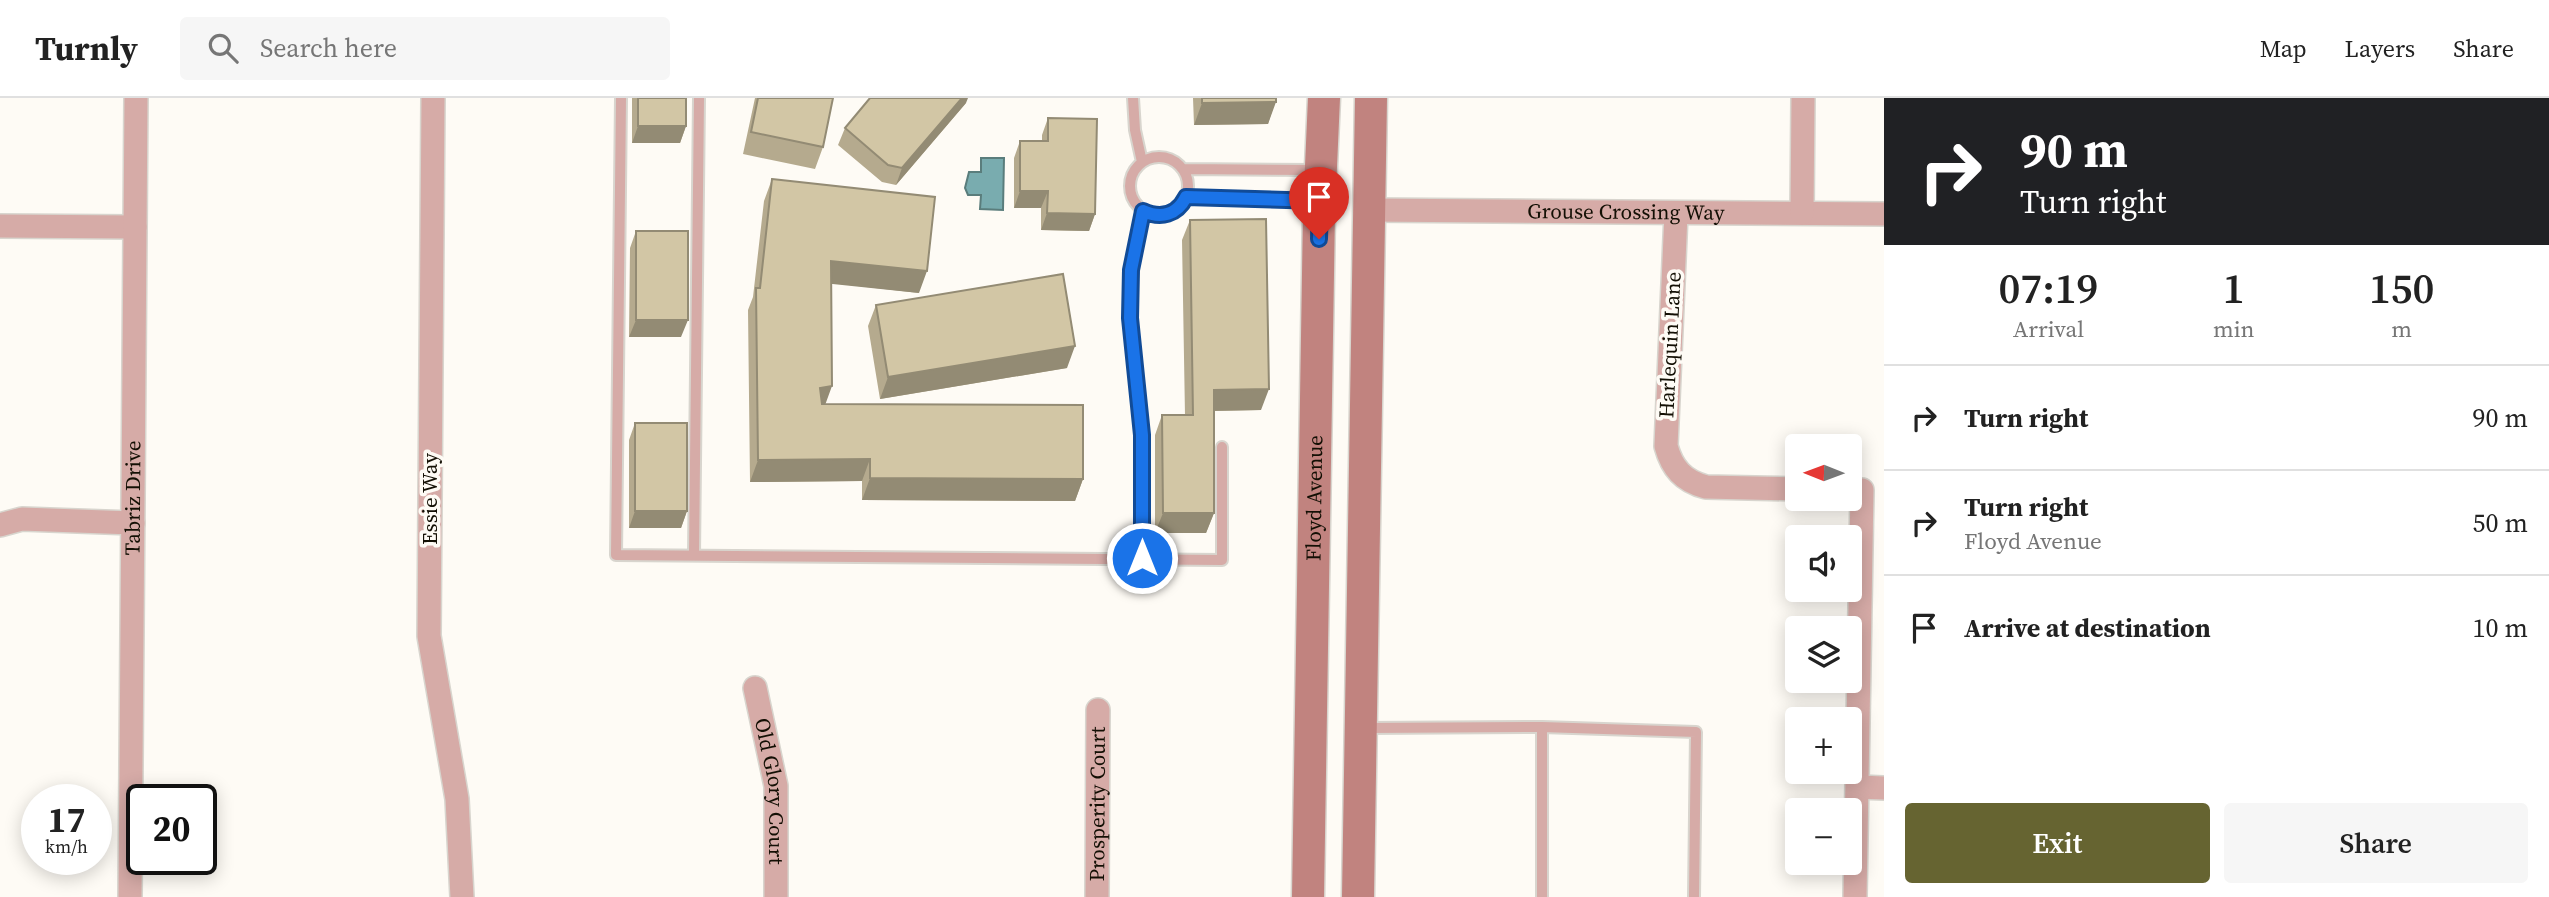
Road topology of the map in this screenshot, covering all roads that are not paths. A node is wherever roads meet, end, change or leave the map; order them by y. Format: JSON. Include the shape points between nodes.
{"nodes":[{"id":1,"x":136,"y":98,"type":"edge"},
{"id":2,"x":433,"y":98,"type":"edge"},
{"id":3,"x":621,"y":98,"type":"edge"},
{"id":4,"x":699,"y":98,"type":"edge"},
{"id":5,"x":1133,"y":98,"type":"edge"},
{"id":6,"x":1324,"y":98,"type":"edge"},
{"id":7,"x":1371,"y":98,"type":"edge"},
{"id":8,"x":1803,"y":98,"type":"edge"},
{"id":9,"x":1142,"y":162,"type":"junction"},
{"id":10,"x":1183,"y":169,"type":"junction"},
{"id":11,"x":1320,"y":186,"type":"junction"},
{"id":12,"x":1186,"y":197,"type":"junction"},
{"id":13,"x":1369,"y":210,"type":"junction"},
{"id":14,"x":1143,"y":211,"type":"junction"},
{"id":15,"x":1802,"y":213,"type":"junction"},
{"id":16,"x":1676,"y":214,"type":"junction"},
{"id":17,"x":1884,"y":214,"type":"edge"},
{"id":18,"x":0,"y":226,"type":"edge"},
{"id":19,"x":135,"y":227,"type":"junction"},
{"id":20,"x":1222,"y":447,"type":"dead end"},
{"id":21,"x":1785,"y":489,"type":"edge"},
{"id":22,"x":1865,"y":490,"type":"edge"},
{"id":23,"x":133,"y":523,"type":"junction"},
{"id":24,"x":0,"y":526,"type":"edge"},
{"id":25,"x":694,"y":555,"type":"junction"},
{"id":26,"x":1142,"y":558,"type":"junction"},
{"id":27,"x":755,"y":688,"type":"dead end"},
{"id":28,"x":1098,"y":710,"type":"dead end"},
{"id":29,"x":1542,"y":727,"type":"junction"},
{"id":30,"x":1360,"y":728,"type":"junction"},
{"id":31,"x":1857,"y":787,"type":"junction"},
{"id":32,"x":1884,"y":788,"type":"edge"},
{"id":33,"x":130,"y":897,"type":"edge"},
{"id":34,"x":462,"y":897,"type":"edge"},
{"id":35,"x":776,"y":897,"type":"edge"},
{"id":36,"x":1097,"y":897,"type":"edge"},
{"id":37,"x":1308,"y":897,"type":"edge"},
{"id":38,"x":1358,"y":897,"type":"edge"},
{"id":39,"x":1542,"y":897,"type":"edge"},
{"id":40,"x":1694,"y":897,"type":"edge"},
{"id":41,"x":1855,"y":897,"type":"edge"}],
"edges":[{"from":1,"to":19,"type":"street","name":"Tabriz Drive"},
{"from":2,"to":34,"type":"street","name":"Essie Way","via":[[429,636],[457,799]]},
{"from":3,"to":25,"type":"lane","via":[[616,555]]},
{"from":4,"to":25,"type":"lane"},
{"from":5,"to":9,"type":"lane"},
{"from":6,"to":11,"type":"street","name":"Floyd Avenue"},
{"from":7,"to":13,"type":"street"},
{"from":8,"to":15,"type":"street"},
{"from":9,"to":10,"type":"lane","via":[[1164,157]]},
{"from":9,"to":14,"type":"lane","via":[[1134,171],[1130,193]]},
{"from":10,"to":11,"type":"lane"},
{"from":10,"to":12,"type":"lane"},
{"from":11,"to":12,"type":"lane"},
{"from":11,"to":37,"type":"street","name":"Floyd Avenue"},
{"from":12,"to":14,"type":"lane","via":[[1176,211],[1165,215]]},
{"from":13,"to":16,"type":"street","name":"Grouse Crossing Way"},
{"from":13,"to":30,"type":"street"},
{"from":14,"to":26,"type":"lane","via":[[1131,270],[1130,318],[1142,435]]},
{"from":15,"to":16,"type":"street","name":"Grouse Crossing Way"},
{"from":15,"to":17,"type":"street","name":"Grouse Crossing Way"},
{"from":16,"to":21,"type":"street","name":"Harlequin Lane","via":[[1665,446],[1678,473],[1694,484]]},
{"from":18,"to":19,"type":"street"},
{"from":19,"to":23,"type":"street","name":"Tabriz Drive"},
{"from":20,"to":26,"type":"lane","via":[[1222,560]]},
{"from":22,"to":31,"type":"street"},
{"from":23,"to":24,"type":"street","via":[[22,519]]},
{"from":23,"to":33,"type":"street","name":"Tabriz Drive"},
{"from":25,"to":26,"type":"lane"},
{"from":27,"to":35,"type":"street","name":"Old Glory Court","via":[[776,786]]},
{"from":28,"to":36,"type":"street","name":"Prosperity Court"},
{"from":29,"to":30,"type":"lane"},
{"from":29,"to":39,"type":"lane"},
{"from":29,"to":40,"type":"lane","via":[[1696,732]]},
{"from":30,"to":38,"type":"street"},
{"from":31,"to":32,"type":"street"},
{"from":31,"to":41,"type":"street"}]}
